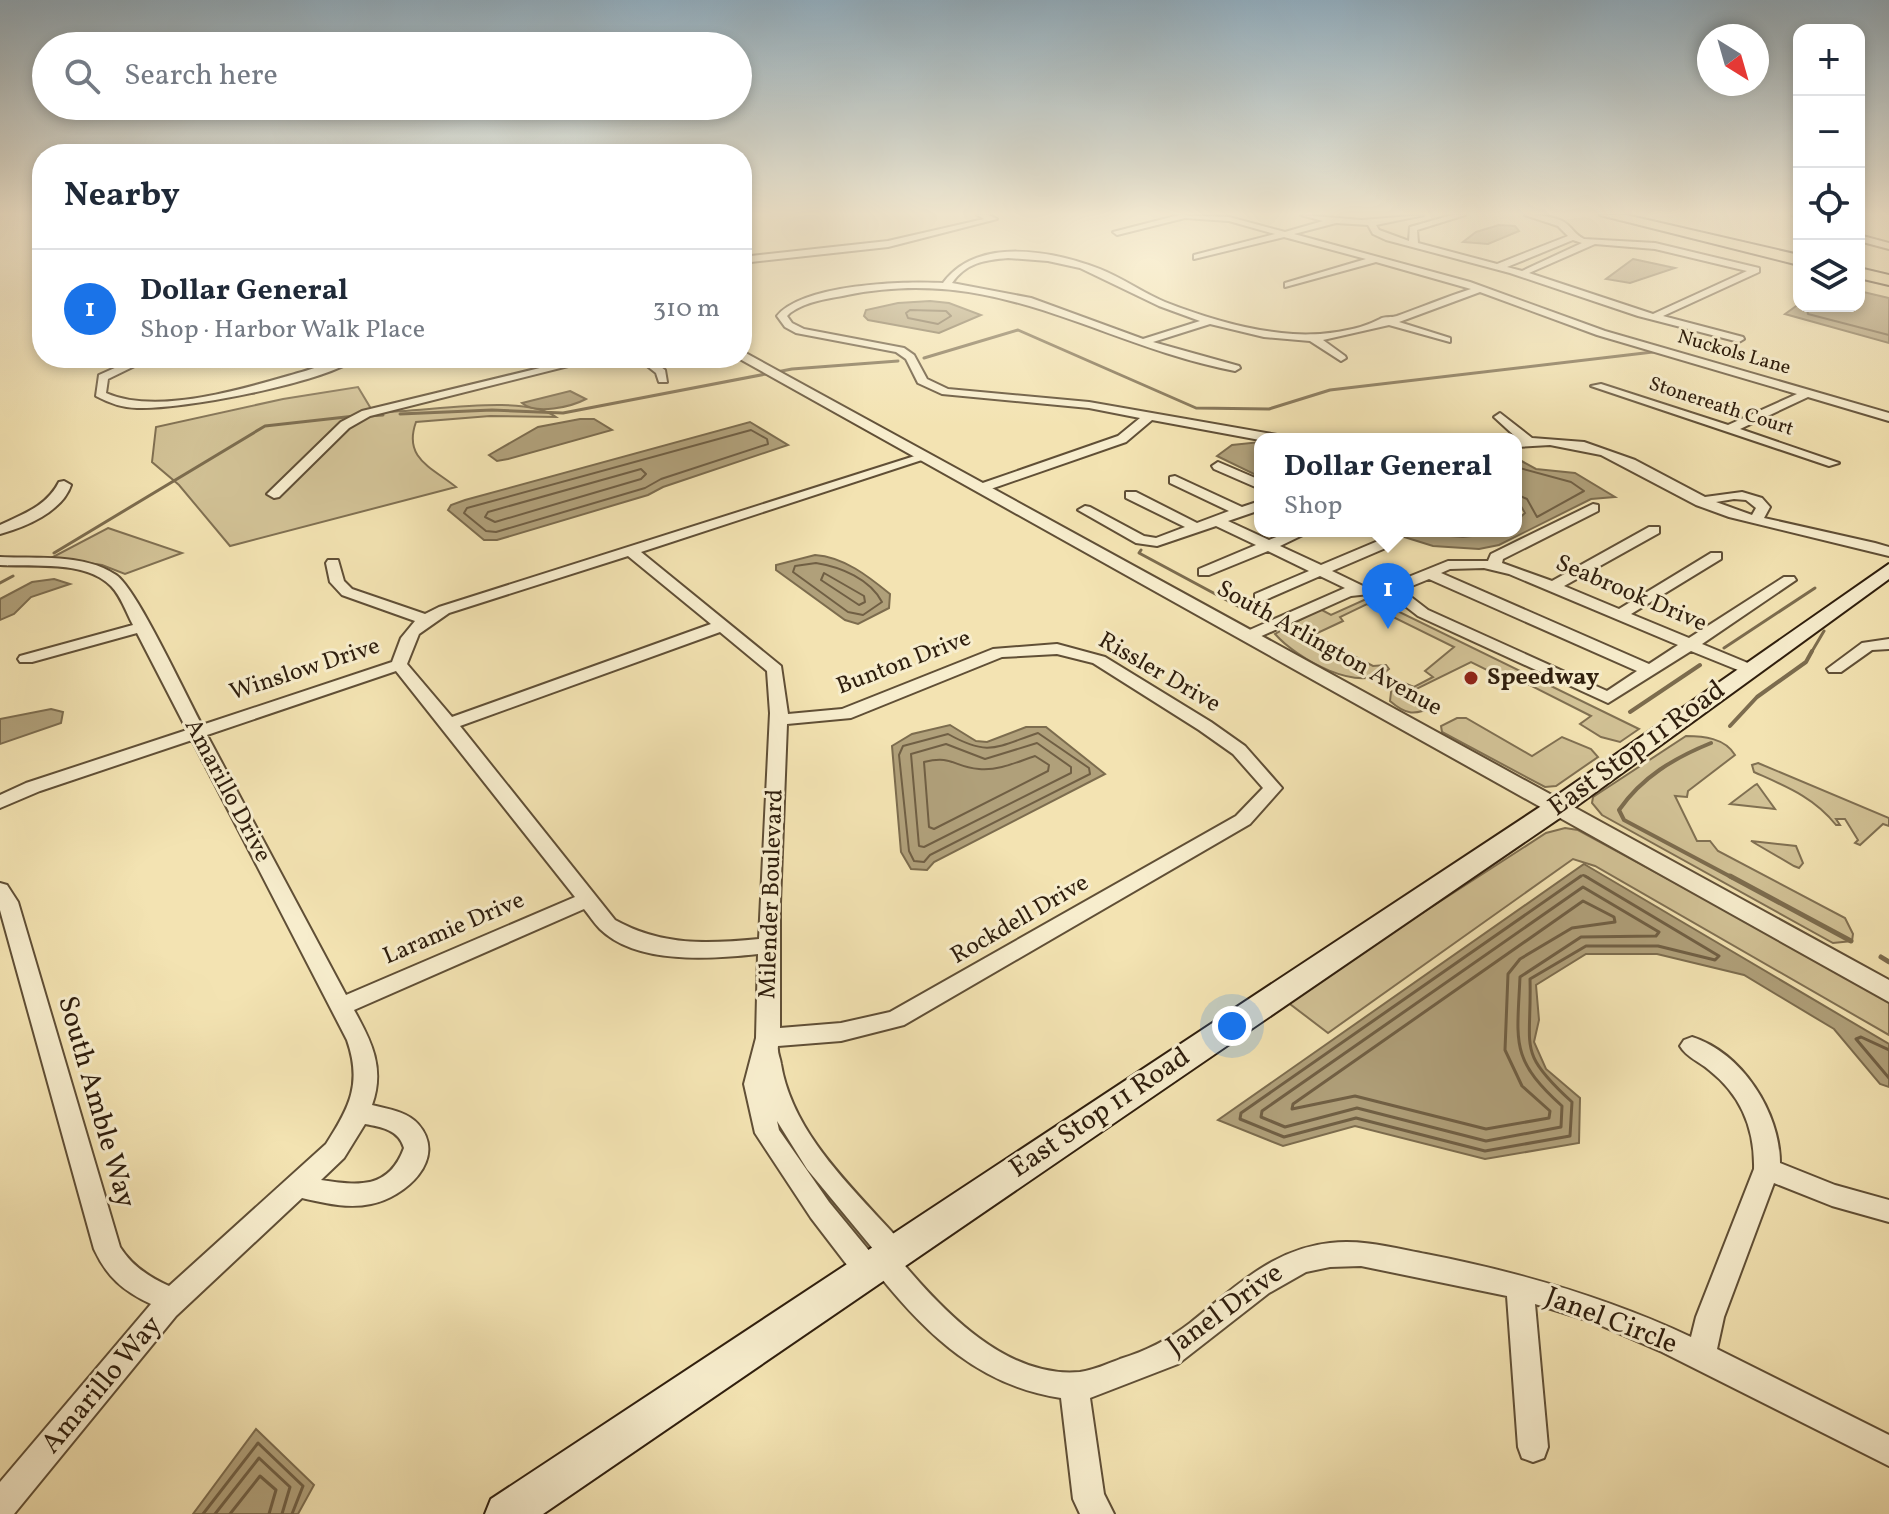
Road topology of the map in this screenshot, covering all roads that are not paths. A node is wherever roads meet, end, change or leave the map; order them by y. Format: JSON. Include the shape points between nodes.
{"nodes":[{"id":1,"x":893,"y":286,"type":"edge"},
{"id":2,"x":929,"y":286,"type":"edge"},
{"id":3,"x":945,"y":286,"type":"joint"},
{"id":4,"x":1126,"y":286,"type":"edge"},
{"id":5,"x":1471,"y":286,"type":"edge"},
{"id":6,"x":1489,"y":286,"type":"edge"},
{"id":7,"x":1489,"y":286,"type":"edge"},
{"id":8,"x":1557,"y":286,"type":"edge"},
{"id":9,"x":1722,"y":286,"type":"edge"},
{"id":10,"x":1479,"y":288,"type":"junction"},
{"id":11,"x":1654,"y":317,"type":"junction"},
{"id":12,"x":1213,"y":320,"type":"junction"},
{"id":13,"x":1384,"y":320,"type":"junction"},
{"id":14,"x":1724,"y":335,"type":"junction"},
{"id":15,"x":1313,"y":338,"type":"junction"},
{"id":16,"x":1446,"y":340,"type":"dead end"},
{"id":17,"x":1140,"y":343,"type":"junction"},
{"id":18,"x":1711,"y":353,"type":"junction"},
{"id":19,"x":1341,"y":358,"type":"dead end"},
{"id":20,"x":752,"y":361,"type":"edge"},
{"id":21,"x":123,"y":368,"type":"edge"},
{"id":22,"x":324,"y":368,"type":"edge"},
{"id":23,"x":554,"y":368,"type":"edge"},
{"id":24,"x":656,"y":368,"type":"edge"},
{"id":25,"x":1235,"y":368,"type":"dead end"},
{"id":26,"x":663,"y":380,"type":"dead end"},
{"id":27,"x":1597,"y":386,"type":"dead end"},
{"id":28,"x":1808,"y":393,"type":"junction"},
{"id":29,"x":1151,"y":415,"type":"junction"},
{"id":30,"x":1500,"y":417,"type":"dead end"},
{"id":31,"x":1889,"y":417,"type":"edge"},
{"id":32,"x":1729,"y":429,"type":"junction"},
{"id":33,"x":1515,"y":433,"type":"edge"},
{"id":34,"x":1254,"y":435,"type":"edge"},
{"id":35,"x":1523,"y":442,"type":"edge"},
{"id":36,"x":925,"y":457,"type":"junction"},
{"id":37,"x":1833,"y":463,"type":"dead end"},
{"id":38,"x":1218,"y":466,"type":"dead end"},
{"id":39,"x":1175,"y":480,"type":"dead end"},
{"id":40,"x":1254,"y":482,"type":"edge"},
{"id":41,"x":64,"y":485,"type":"dead end"},
{"id":42,"x":982,"y":488,"type":"junction"},
{"id":43,"x":274,"y":494,"type":"dead end"},
{"id":44,"x":1131,"y":495,"type":"dead end"},
{"id":45,"x":1701,"y":502,"type":"junction"},
{"id":46,"x":1254,"y":507,"type":"edge"},
{"id":47,"x":1593,"y":508,"type":"dead end"},
{"id":48,"x":1085,"y":510,"type":"dead end"},
{"id":49,"x":1241,"y":512,"type":"junction"},
{"id":50,"x":1217,"y":521,"type":"junction"},
{"id":51,"x":1756,"y":521,"type":"junction"},
{"id":52,"x":1197,"y":528,"type":"junction"},
{"id":53,"x":0,"y":530,"type":"edge"},
{"id":54,"x":1654,"y":530,"type":"dead end"},
{"id":55,"x":1290,"y":537,"type":"edge"},
{"id":56,"x":1383,"y":544,"type":"dead end"},
{"id":57,"x":1269,"y":546,"type":"junction"},
{"id":58,"x":632,"y":552,"type":"junction"},
{"id":59,"x":1889,"y":552,"type":"edge"},
{"id":60,"x":1716,"y":556,"type":"dead end"},
{"id":61,"x":0,"y":561,"type":"edge"},
{"id":62,"x":333,"y":563,"type":"dead end"},
{"id":63,"x":1495,"y":565,"type":"junction"},
{"id":64,"x":1320,"y":570,"type":"junction"},
{"id":65,"x":1889,"y":570,"type":"edge"},
{"id":66,"x":1204,"y":572,"type":"dead end"},
{"id":67,"x":1428,"y":573,"type":"junction"},
{"id":68,"x":1789,"y":580,"type":"dead end"},
{"id":69,"x":1552,"y":587,"type":"junction"},
{"id":70,"x":1391,"y":588,"type":"junction"},
{"id":71,"x":1360,"y":590,"type":"junction"},
{"id":72,"x":1260,"y":597,"type":"dead end"},
{"id":73,"x":1619,"y":615,"type":"junction"},
{"id":74,"x":425,"y":619,"type":"junction"},
{"id":75,"x":724,"y":625,"type":"junction"},
{"id":76,"x":142,"y":627,"type":"junction"},
{"id":77,"x":1251,"y":635,"type":"junction"},
{"id":78,"x":1689,"y":644,"type":"junction"},
{"id":79,"x":1889,"y":644,"type":"edge"},
{"id":80,"x":999,"y":652,"type":"joint"},
{"id":81,"x":26,"y":659,"type":"dead end"},
{"id":82,"x":399,"y":665,"type":"junction"},
{"id":83,"x":1749,"y":669,"type":"junction"},
{"id":84,"x":1835,"y":669,"type":"dead end"},
{"id":85,"x":1650,"y":671,"type":"junction"},
{"id":86,"x":778,"y":720,"type":"junction"},
{"id":87,"x":449,"y":724,"type":"junction"},
{"id":88,"x":196,"y":732,"type":"junction"},
{"id":89,"x":1273,"y":788,"type":"joint"},
{"id":90,"x":0,"y":802,"type":"edge"},
{"id":91,"x":1558,"y":807,"type":"junction"},
{"id":92,"x":0,"y":890,"type":"edge"},
{"id":93,"x":588,"y":899,"type":"junction"},
{"id":94,"x":769,"y":945,"type":"junction"},
{"id":95,"x":1889,"y":992,"type":"edge"},
{"id":96,"x":341,"y":1006,"type":"junction"},
{"id":97,"x":768,"y":1038,"type":"junction"},
{"id":98,"x":1692,"y":1046,"type":"dead end"},
{"id":99,"x":358,"y":1112,"type":"junction"},
{"id":100,"x":1767,"y":1169,"type":"junction"},
{"id":101,"x":299,"y":1186,"type":"junction"},
{"id":102,"x":1889,"y":1211,"type":"edge"},
{"id":103,"x":881,"y":1260,"type":"junction"},
{"id":104,"x":1520,"y":1289,"type":"junction"},
{"id":105,"x":173,"y":1301,"type":"junction"},
{"id":106,"x":1701,"y":1357,"type":"junction"},
{"id":107,"x":1074,"y":1387,"type":"junction"},
{"id":108,"x":1533,"y":1447,"type":"dead end"},
{"id":109,"x":1889,"y":1451,"type":"edge"},
{"id":110,"x":0,"y":1506,"type":"edge"},
{"id":111,"x":506,"y":1514,"type":"edge"},
{"id":112,"x":1098,"y":1514,"type":"edge"}],
"edges":[{"from":1,"to":29,"type":"street","via":[[795,305],[782,320],[806,334],[898,349],[910,357],[922,381],[942,391]]},
{"from":2,"to":3,"type":"street"},
{"from":3,"to":17,"type":"street","via":[[1047,306]]},
{"from":4,"to":12,"type":"street"},
{"from":5,"to":10,"type":"street","name":"Nuckols Lane"},
{"from":6,"to":10,"type":"street"},
{"from":7,"to":10,"type":"street"},
{"from":8,"to":11,"type":"street"},
{"from":9,"to":11,"type":"street"},
{"from":10,"to":13,"type":"street"},
{"from":10,"to":18,"type":"street","name":"Nuckols Lane","via":[[1688,358]]},
{"from":11,"to":14,"type":"street"},
{"from":12,"to":15,"type":"street","via":[[1273,336]]},
{"from":12,"to":17,"type":"street"},
{"from":13,"to":15,"type":"street"},
{"from":13,"to":16,"type":"street"},
{"from":14,"to":18,"type":"street"},
{"from":14,"to":18,"type":"street","via":[[1739,339]]},
{"from":15,"to":19,"type":"street"},
{"from":17,"to":25,"type":"street"},
{"from":18,"to":28,"type":"street","name":"Nuckols Lane"},
{"from":20,"to":36,"type":"street","name":"South Arlington Avenue"},
{"from":21,"to":22,"type":"street","via":[[103,377],[100,394],[125,404],[164,405]]},
{"from":23,"to":43,"type":"street","via":[[360,416]]},
{"from":24,"to":26,"type":"street"},
{"from":27,"to":32,"type":"street","name":"Stonereath Court"},
{"from":28,"to":31,"type":"street","name":"Nuckols Lane"},
{"from":28,"to":32,"type":"street"},
{"from":29,"to":34,"type":"street"},
{"from":29,"to":42,"type":"street","via":[[1122,439]]},
{"from":30,"to":33,"type":"street"},
{"from":32,"to":37,"type":"street","name":"Stonereath Court"},
{"from":35,"to":45,"type":"street","via":[[1573,444],[1612,453]]},
{"from":36,"to":42,"type":"street","name":"South Arlington Avenue"},
{"from":36,"to":58,"type":"street"},
{"from":38,"to":40,"type":"street"},
{"from":39,"to":49,"type":"street"},
{"from":41,"to":53,"type":"street","via":[[51,503]]},
{"from":42,"to":77,"type":"street","name":"South Arlington Avenue"},
{"from":44,"to":52,"type":"street"},
{"from":45,"to":51,"type":"street"},
{"from":45,"to":51,"type":"street","via":[[1729,495],[1753,499],[1763,507]]},
{"from":46,"to":49,"type":"street"},
{"from":47,"to":63,"type":"street","via":[[1496,557]]},
{"from":48,"to":52,"type":"street","via":[[1150,542]]},
{"from":49,"to":50,"type":"street"},
{"from":50,"to":52,"type":"street"},
{"from":50,"to":57,"type":"street"},
{"from":51,"to":59,"type":"street"},
{"from":54,"to":69,"type":"street"},
{"from":55,"to":57,"type":"street"},
{"from":56,"to":64,"type":"street"},
{"from":57,"to":64,"type":"street"},
{"from":57,"to":66,"type":"street"},
{"from":58,"to":74,"type":"street"},
{"from":58,"to":75,"type":"street","name":"Milender Boulevard"},
{"from":60,"to":73,"type":"street"},
{"from":61,"to":76,"type":"street","name":"Amarillo Drive","via":[[104,574],[120,586]]},
{"from":62,"to":74,"type":"street","via":[[337,582],[347,592]]},
{"from":63,"to":67,"type":"street","via":[[1460,563]]},
{"from":63,"to":69,"type":"street","name":"Seabrook Drive"},
{"from":64,"to":71,"type":"street"},
{"from":64,"to":72,"type":"street"},
{"from":65,"to":83,"type":"main road","name":"East Stop 11 Road"},
{"from":67,"to":70,"type":"street"},
{"from":67,"to":85,"type":"street"},
{"from":68,"to":78,"type":"street"},
{"from":69,"to":73,"type":"street","name":"Seabrook Drive"},
{"from":70,"to":71,"type":"street"},
{"from":70,"to":85,"type":"street","via":[[1423,613],[1608,698]]},
{"from":71,"to":77,"type":"street"},
{"from":73,"to":78,"type":"street","name":"Seabrook Drive"},
{"from":74,"to":82,"type":"street","via":[[403,644]]},
{"from":75,"to":86,"type":"street","name":"Milender Boulevard","via":[[775,669]]},
{"from":75,"to":87,"type":"street"},
{"from":76,"to":81,"type":"street"},
{"from":76,"to":88,"type":"street","name":"Amarillo Drive"},
{"from":77,"to":91,"type":"street","name":"South Arlington Avenue"},
{"from":78,"to":83,"type":"street","name":"Seabrook Drive"},
{"from":78,"to":85,"type":"street"},
{"from":79,"to":84,"type":"street","via":[[1868,646]]},
{"from":80,"to":86,"type":"street","name":"Bunton Drive","via":[[845,714]]},
{"from":80,"to":89,"type":"street","name":"Rissler Drive","via":[[1057,649],[1099,660],[1228,741]]},
{"from":82,"to":87,"type":"street"},
{"from":82,"to":88,"type":"street","name":"Winslow Drive"},
{"from":83,"to":91,"type":"main road","name":"East Stop 11 Road"},
{"from":86,"to":94,"type":"street","name":"Milender Boulevard"},
{"from":87,"to":93,"type":"street"},
{"from":88,"to":90,"type":"street","name":"Winslow Drive"},
{"from":88,"to":96,"type":"street","name":"Amarillo Drive"},
{"from":89,"to":97,"type":"street","name":"Rockdell Drive","via":[[1243,820],[896,1019],[841,1032]]},
{"from":91,"to":95,"type":"street","name":"South Arlington Avenue"},
{"from":91,"to":103,"type":"main road","name":"East Stop 11 Road"},
{"from":92,"to":105,"type":"street","name":"South Amble Way","via":[[8,902],[107,1249],[129,1279]]},
{"from":93,"to":94,"type":"street","via":[[608,925],[629,939],[663,949],[698,952]]},
{"from":93,"to":96,"type":"street","name":"Laramie Drive"},
{"from":94,"to":97,"type":"street","name":"Milender Boulevard"},
{"from":96,"to":99,"type":"street","name":"Amarillo Drive","via":[[366,1060],[366,1089]]},
{"from":97,"to":103,"type":"street","name":"Milender Boulevard","via":[[756,1084],[767,1133],[820,1210]]},
{"from":98,"to":100,"type":"street","via":[[1732,1075],[1752,1104],[1765,1133]]},
{"from":99,"to":101,"type":"street","name":"Amarillo Drive","via":[[330,1157]]},
{"from":99,"to":101,"type":"street","via":[[398,1122],[411,1131],[417,1148],[406,1171],[393,1184],[356,1197]]},
{"from":100,"to":102,"type":"street"},
{"from":100,"to":106,"type":"street","via":[[1710,1317]]},
{"from":101,"to":105,"type":"street","name":"Amarillo Way"},
{"from":103,"to":107,"type":"street","via":[[953,1339],[1001,1369]]},
{"from":103,"to":111,"type":"main road","name":"East Stop 11 Road"},
{"from":104,"to":106,"type":"street","name":"Janel Circle","via":[[1598,1311]]},
{"from":104,"to":107,"type":"street","name":"Janel Drive","via":[[1361,1254],[1311,1256],[1267,1275],[1173,1352]]},
{"from":104,"to":108,"type":"street"},
{"from":105,"to":110,"type":"street","name":"Amarillo Way"},
{"from":106,"to":109,"type":"street"},
{"from":107,"to":112,"type":"street","via":[[1089,1499]]}]}
